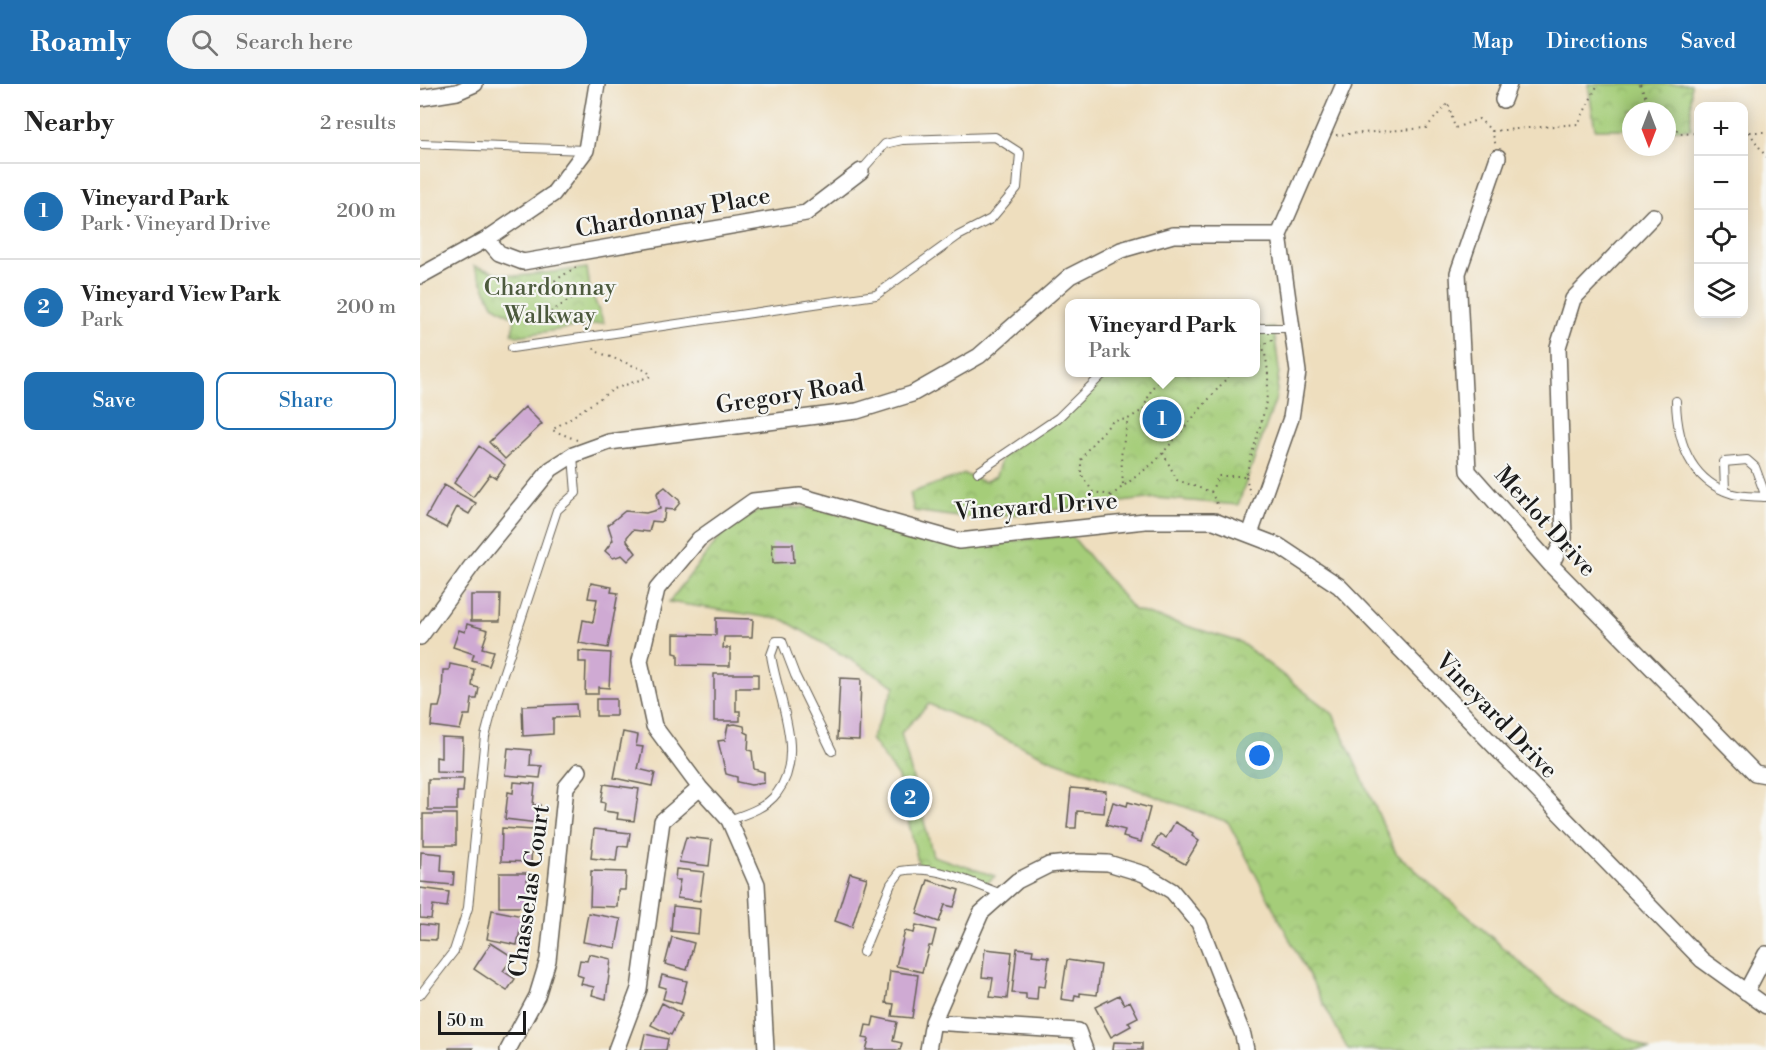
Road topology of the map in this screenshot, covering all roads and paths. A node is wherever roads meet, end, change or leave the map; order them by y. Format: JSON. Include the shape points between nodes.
{"nodes":[{"id":1,"x":475,"y":84,"type":"edge"},
{"id":2,"x":597,"y":84,"type":"edge"},
{"id":3,"x":1344,"y":84,"type":"edge"},
{"id":4,"x":1509,"y":84,"type":"edge"},
{"id":5,"x":1598,"y":84,"type":"edge"},
{"id":6,"x":1640,"y":84,"type":"edge"},
{"id":7,"x":420,"y":98,"type":"edge"},
{"id":8,"x":1503,"y":100,"type":"dead end"},
{"id":9,"x":1648,"y":102,"type":"edge"},
{"id":10,"x":1676,"y":129,"type":"edge"},
{"id":11,"x":1492,"y":130,"type":"junction"},
{"id":12,"x":1749,"y":132,"type":"joint"},
{"id":13,"x":1766,"y":132,"type":"edge"},
{"id":14,"x":1694,"y":133,"type":"edge"},
{"id":15,"x":1321,"y":136,"type":"junction"},
{"id":16,"x":420,"y":144,"type":"edge"},
{"id":17,"x":586,"y":150,"type":"junction"},
{"id":18,"x":1498,"y":157,"type":"joint"},
{"id":19,"x":1766,"y":157,"type":"edge"},
{"id":20,"x":861,"y":171,"type":"joint"},
{"id":21,"x":1653,"y":216,"type":"dead end"},
{"id":22,"x":1279,"y":235,"type":"junction"},
{"id":23,"x":487,"y":239,"type":"junction"},
{"id":24,"x":584,"y":252,"type":"junction"},
{"id":25,"x":420,"y":276,"type":"edge"},
{"id":26,"x":1260,"y":328,"type":"edge"},
{"id":27,"x":1292,"y":328,"type":"junction"},
{"id":28,"x":590,"y":337,"type":"junction"},
{"id":29,"x":1262,"y":345,"type":"dead end"},
{"id":30,"x":512,"y":348,"type":"dead end"},
{"id":31,"x":1100,"y":377,"type":"edge"},
{"id":32,"x":1163,"y":377,"type":"edge"},
{"id":33,"x":1228,"y":377,"type":"edge"},
{"id":34,"x":1676,"y":400,"type":"dead end"},
{"id":35,"x":1128,"y":419,"type":"junction"},
{"id":36,"x":580,"y":452,"type":"junction"},
{"id":37,"x":1163,"y":453,"type":"junction"},
{"id":38,"x":978,"y":472,"type":"dead end"},
{"id":39,"x":1123,"y":484,"type":"junction"},
{"id":40,"x":1725,"y":491,"type":"junction"},
{"id":41,"x":1211,"y":492,"type":"junction"},
{"id":42,"x":1112,"y":495,"type":"junction"},
{"id":43,"x":1223,"y":525,"type":"junction"},
{"id":44,"x":1098,"y":526,"type":"junction"},
{"id":45,"x":1250,"y":534,"type":"junction"},
{"id":46,"x":1551,"y":565,"type":"junction"},
{"id":47,"x":420,"y":637,"type":"edge"},
{"id":48,"x":832,"y":751,"type":"dead end"},
{"id":49,"x":579,"y":771,"type":"dead end"},
{"id":50,"x":1766,"y":775,"type":"edge"},
{"id":51,"x":700,"y":788,"type":"junction"},
{"id":52,"x":729,"y":820,"type":"junction"},
{"id":53,"x":1002,"y":894,"type":"junction"},
{"id":54,"x":863,"y":952,"type":"dead end"},
{"id":55,"x":1766,"y":954,"type":"edge"},
{"id":56,"x":1746,"y":992,"type":"junction"},
{"id":57,"x":420,"y":995,"type":"edge"},
{"id":58,"x":1766,"y":1006,"type":"edge"},
{"id":59,"x":933,"y":1022,"type":"junction"},
{"id":60,"x":508,"y":1050,"type":"edge"},
{"id":61,"x":616,"y":1050,"type":"edge"},
{"id":62,"x":766,"y":1050,"type":"edge"},
{"id":63,"x":928,"y":1050,"type":"edge"},
{"id":64,"x":1085,"y":1050,"type":"edge"},
{"id":65,"x":1246,"y":1050,"type":"edge"}],
"edges":[{"from":1,"to":7,"type":"street","via":[[457,92]]},
{"from":2,"to":17,"type":"street"},
{"from":3,"to":15,"type":"street"},
{"from":4,"to":8,"type":"street"},
{"from":5,"to":11,"type":"path","via":[[1578,124]]},
{"from":6,"to":9,"type":"path"},
{"from":10,"to":14,"type":"path","via":[[1682,134]]},
{"from":11,"to":15,"type":"path","via":[[1479,119],[1455,128],[1448,103],[1426,128]]},
{"from":11,"to":18,"type":"path"},
{"from":12,"to":13,"type":"path"},
{"from":12,"to":19,"type":"path"},
{"from":15,"to":22,"type":"street"},
{"from":16,"to":17,"type":"lane"},
{"from":17,"to":23,"type":"street","via":[[553,194]]},
{"from":18,"to":46,"type":"street","name":"Merlot Drive","via":[[1458,273],[1468,471]]},
{"from":20,"to":24,"type":"street","name":"Chardonnay Place","via":[[806,213]]},
{"from":20,"to":28,"type":"lane","via":[[885,144],[902,140],[995,137],[1020,153],[1017,188],[992,219],[958,236],[876,295]]},
{"from":21,"to":46,"type":"street","via":[[1573,299],[1558,347],[1564,538]]},
{"from":22,"to":27,"type":"street"},
{"from":22,"to":36,"type":"street","name":"Gregory Road","via":[[1173,235],[1120,250],[1070,276],[979,356],[912,394],[858,411],[609,442]]},
{"from":23,"to":24,"type":"street","name":"Chardonnay Place","via":[[499,253],[524,262]]},
{"from":23,"to":25,"type":"street"},
{"from":24,"to":28,"type":"path","via":[[586,260],[549,285],[584,290],[545,316],[588,328]]},
{"from":26,"to":27,"type":"lane"},
{"from":27,"to":45,"type":"street","via":[[1298,372],[1291,418]]},
{"from":28,"to":30,"type":"lane"},
{"from":28,"to":36,"type":"path","via":[[595,351],[651,376],[614,389],[552,430],[580,441]]},
{"from":29,"to":41,"type":"path","via":[[1270,382],[1246,476],[1218,476]]},
{"from":31,"to":38,"type":"lane","via":[[1058,418]]},
{"from":32,"to":35,"type":"path","via":[[1152,388],[1143,410]]},
{"from":33,"to":37,"type":"path"},
{"from":34,"to":40,"type":"lane","via":[[1677,428],[1689,457],[1702,478]]},
{"from":35,"to":39,"type":"path","via":[[1121,456]]},
{"from":35,"to":42,"type":"path","via":[[1113,421],[1081,460],[1081,474],[1093,492]]},
{"from":36,"to":47,"type":"street","name":"Gregory Road","via":[[551,469],[473,564]]},
{"from":36,"to":57,"type":"lane","via":[[576,493],[557,510],[485,736],[468,908],[454,951]]},
{"from":37,"to":39,"type":"path"},
{"from":37,"to":41,"type":"path","via":[[1177,480]]},
{"from":39,"to":42,"type":"path"},
{"from":40,"to":40,"type":"lane","via":[[1724,462],[1747,460],[1755,467],[1766,497]]},
{"from":41,"to":43,"type":"path"},
{"from":42,"to":44,"type":"path"},
{"from":43,"to":44,"type":"street","name":"Vineyard Drive","via":[[1214,521],[1145,521]]},
{"from":43,"to":45,"type":"street","name":"Vineyard Drive"},
{"from":44,"to":51,"type":"street","name":"Vineyard Drive","via":[[959,541],[800,496],[753,501],[699,539],[657,589],[640,661],[654,726]]},
{"from":45,"to":56,"type":"street","name":"Vineyard Drive","via":[[1279,546],[1339,586],[1702,960]]},
{"from":46,"to":50,"type":"street","name":"Merlot Drive","via":[[1755,773]]},
{"from":48,"to":52,"type":"lane","via":[[782,641],[776,641],[771,655],[790,750],[786,772],[777,793],[756,810]]},
{"from":49,"to":60,"type":"street","name":"Chasselas Court","via":[[566,787],[548,960],[537,996]]},
{"from":51,"to":52,"type":"street","name":"Vineyard Drive"},
{"from":51,"to":61,"type":"street","via":[[662,821],[639,989]]},
{"from":52,"to":62,"type":"street","name":"Vineyard Drive","via":[[757,884]]},
{"from":53,"to":54,"type":"lane","via":[[937,871],[901,871],[891,884]]},
{"from":53,"to":59,"type":"street","via":[[981,913]]},
{"from":53,"to":65,"type":"street","via":[[1017,881],[1049,865],[1076,861],[1108,863],[1144,874],[1172,891],[1199,923]]},
{"from":55,"to":56,"type":"street"},
{"from":56,"to":58,"type":"street","name":"Vineyard Drive"},
{"from":59,"to":63,"type":"street"},
{"from":59,"to":64,"type":"street","via":[[1078,1031]]}]}
